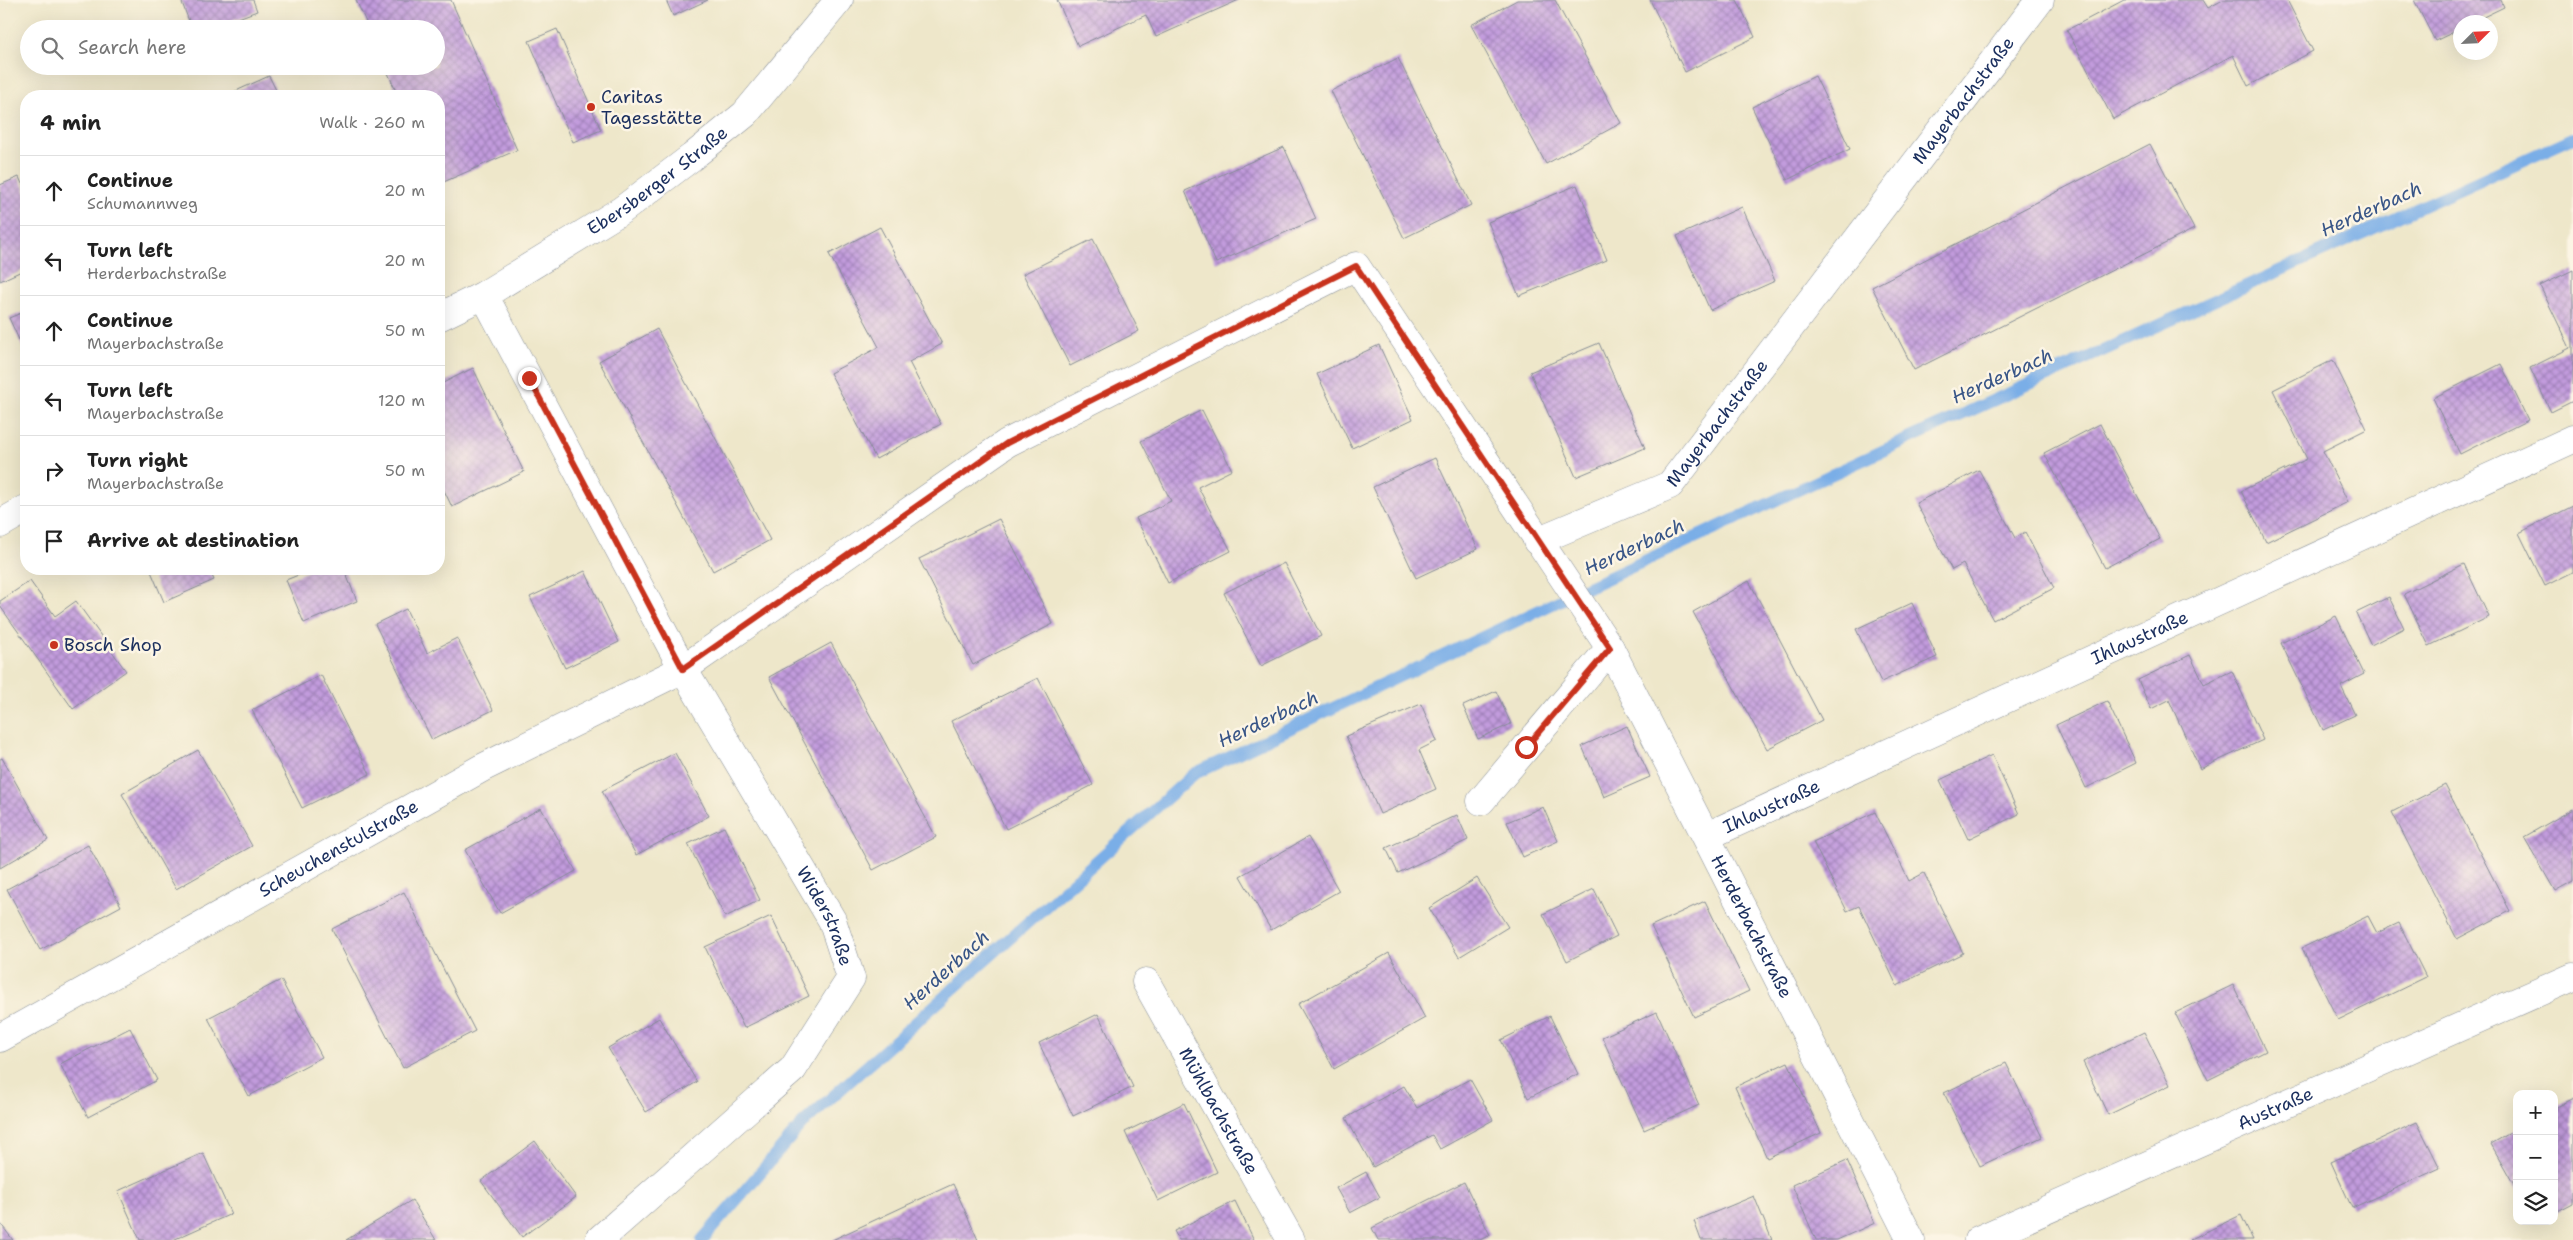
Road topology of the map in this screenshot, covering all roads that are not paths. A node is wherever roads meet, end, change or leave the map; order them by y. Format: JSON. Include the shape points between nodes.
{"nodes":[{"id":1,"x":840,"y":0,"type":"edge"},
{"id":2,"x":2040,"y":0,"type":"edge"},
{"id":3,"x":484,"y":295,"type":"junction"},
{"id":4,"x":445,"y":314,"type":"edge"},
{"id":5,"x":2573,"y":439,"type":"edge"},
{"id":6,"x":20,"y":512,"type":"edge"},
{"id":7,"x":0,"y":524,"type":"edge"},
{"id":8,"x":1539,"y":544,"type":"junction"},
{"id":9,"x":1607,"y":645,"type":"junction"},
{"id":10,"x":683,"y":669,"type":"junction"},
{"id":11,"x":1481,"y":801,"type":"dead end"},
{"id":12,"x":1707,"y":836,"type":"junction"},
{"id":13,"x":2573,"y":977,"type":"edge"},
{"id":14,"x":1146,"y":982,"type":"dead end"},
{"id":15,"x":0,"y":1038,"type":"edge"},
{"id":16,"x":599,"y":1240,"type":"edge"},
{"id":17,"x":1291,"y":1240,"type":"edge"},
{"id":18,"x":1911,"y":1240,"type":"edge"},
{"id":19,"x":1978,"y":1240,"type":"edge"}],
"edges":[{"from":1,"to":3,"type":"street","name":"Ebersberger Straße","via":[[745,114],[622,210]]},
{"from":2,"to":8,"type":"street","name":"Mayerbachstraße","via":[[1670,485]]},
{"from":3,"to":4,"type":"street","name":"Ebersberger Straße"},
{"from":3,"to":10,"type":"street"},
{"from":5,"to":12,"type":"street","name":"Ihlaustraße"},
{"from":6,"to":7,"type":"street"},
{"from":8,"to":9,"type":"street","name":"Herderbachstraße"},
{"from":8,"to":10,"type":"street","via":[[1356,266],[1007,443]]},
{"from":9,"to":11,"type":"street"},
{"from":9,"to":12,"type":"street","name":"Herderbachstraße"},
{"from":10,"to":15,"type":"street","name":"Scheuchenstulstraße","via":[[482,768]]},
{"from":10,"to":16,"type":"street","name":"Widerstraße","via":[[832,920],[851,978],[793,1069]]},
{"from":12,"to":18,"type":"street","name":"Herderbachstraße"},
{"from":13,"to":19,"type":"street","name":"Austraße"},
{"from":14,"to":17,"type":"street","name":"Mühlbachstraße"}]}
